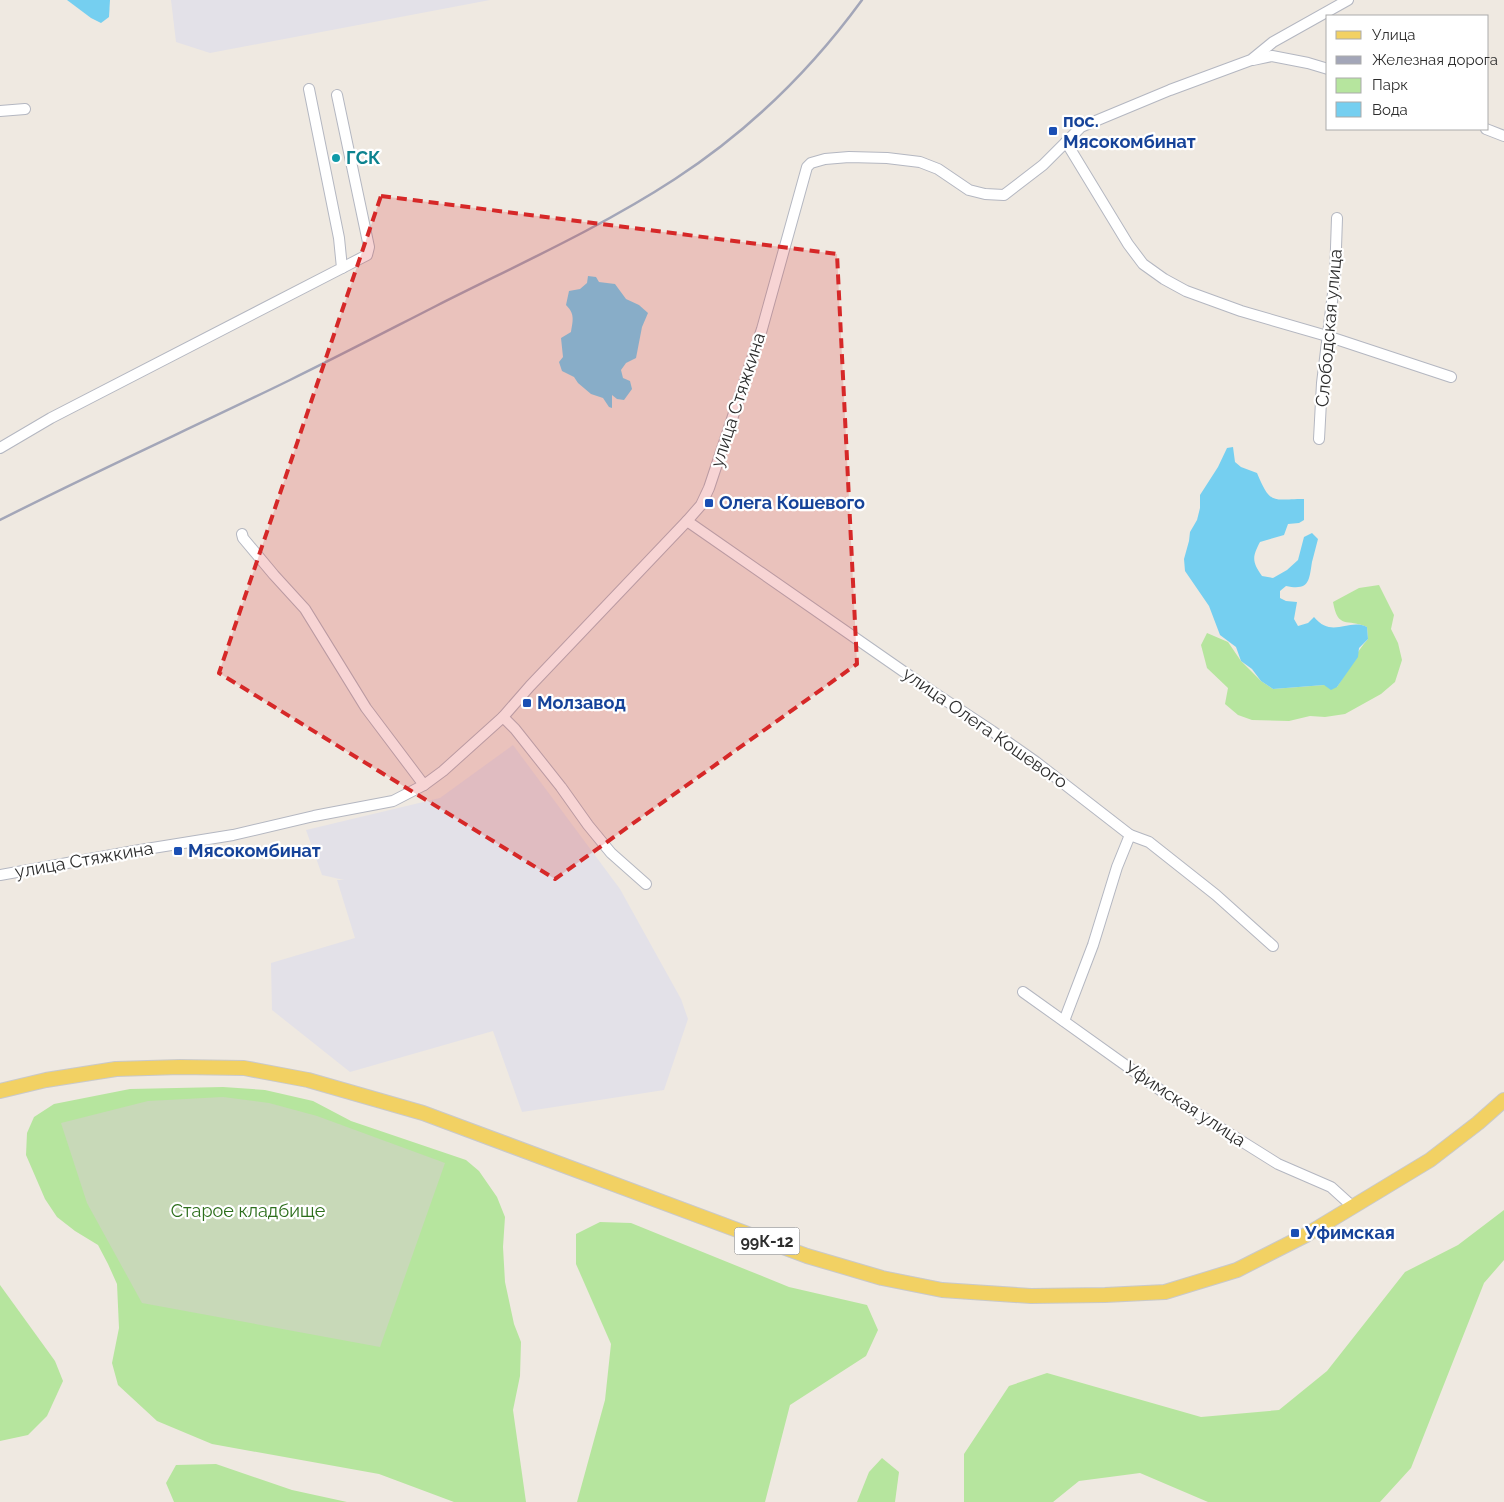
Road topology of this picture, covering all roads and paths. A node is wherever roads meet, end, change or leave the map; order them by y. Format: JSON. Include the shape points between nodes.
{"nodes":[{"id":1,"x":1348,"y":0,"type":"edge"},
{"id":2,"x":1251,"y":60,"type":"junction"},
{"id":3,"x":1326,"y":68,"type":"edge"},
{"id":4,"x":309,"y":89,"type":"dead end"},
{"id":5,"x":337,"y":95,"type":"dead end"},
{"id":6,"x":25,"y":109,"type":"dead end"},
{"id":7,"x":0,"y":111,"type":"edge"},
{"id":8,"x":1489,"y":130,"type":"edge"},
{"id":9,"x":1504,"y":136,"type":"edge"},
{"id":10,"x":1066,"y":142,"type":"junction"},
{"id":11,"x":1337,"y":218,"type":"dead end"},
{"id":12,"x":342,"y":268,"type":"junction"},
{"id":13,"x":1327,"y":336,"type":"junction"},
{"id":14,"x":1451,"y":377,"type":"dead end"},
{"id":15,"x":1319,"y":439,"type":"dead end"},
{"id":16,"x":0,"y":448,"type":"edge"},
{"id":17,"x":687,"y":521,"type":"junction"},
{"id":18,"x":242,"y":534,"type":"dead end"},
{"id":19,"x":503,"y":717,"type":"junction"},
{"id":20,"x":424,"y":785,"type":"junction"},
{"id":21,"x":1130,"y":835,"type":"junction"},
{"id":22,"x":0,"y":876,"type":"edge"},
{"id":23,"x":646,"y":884,"type":"dead end"},
{"id":24,"x":1273,"y":946,"type":"dead end"},
{"id":25,"x":1023,"y":992,"type":"dead end"},
{"id":26,"x":1064,"y":1021,"type":"junction"},
{"id":27,"x":0,"y":1091,"type":"edge"},
{"id":28,"x":1504,"y":1100,"type":"edge"},
{"id":29,"x":1352,"y":1206,"type":"junction"}],
"edges":[{"from":1,"to":2,"type":"street","name":"улица Стяжкина","via":[[1273,42]]},
{"from":2,"to":3,"type":"street","via":[[1272,56]]},
{"from":2,"to":10,"type":"street","name":"улица Стяжкина","via":[[1081,127]]},
{"from":4,"to":12,"type":"street"},
{"from":5,"to":12,"type":"street","via":[[370,247],[367,255]]},
{"from":6,"to":7,"type":"street"},
{"from":8,"to":9,"type":"street"},
{"from":10,"to":13,"type":"street","via":[[1143,264],[1186,291]]},
{"from":10,"to":17,"type":"street","name":"улица Стяжкина","via":[[1043,165],[1004,195],[969,190],[938,169],[920,162],[849,157],[825,159],[807,167],[762,329],[710,488]]},
{"from":11,"to":13,"type":"street","name":"Слободская улица","via":[[1335,277]]},
{"from":12,"to":16,"type":"street","via":[[51,418]]},
{"from":13,"to":14,"type":"street"},
{"from":13,"to":15,"type":"street","name":"Слободская улица"},
{"from":17,"to":19,"type":"street","name":"улица Стяжкина"},
{"from":17,"to":21,"type":"street","name":"улица Олега Кошевого","via":[[999,736]]},
{"from":18,"to":20,"type":"street","via":[[305,609],[366,708]]},
{"from":19,"to":20,"type":"street","name":"улица Стяжкина","via":[[443,772]]},
{"from":19,"to":23,"type":"street","via":[[611,853]]},
{"from":20,"to":22,"type":"street","name":"улица Стяжкина","via":[[393,801],[233,835]]},
{"from":21,"to":24,"type":"street","name":"улица Олега Кошевого","via":[[1149,842]]},
{"from":21,"to":26,"type":"street"},
{"from":25,"to":26,"type":"street","name":"Уфимская улица"},
{"from":26,"to":29,"type":"street","name":"Уфимская улица","via":[[1163,1092],[1278,1164],[1331,1187]]},
{"from":27,"to":29,"type":"main road","number":"99К-12","via":[[116,1069],[171,1067],[244,1068],[308,1080],[423,1113],[807,1256],[882,1278],[942,1290],[1031,1296],[1166,1292],[1237,1270],[1306,1236]]},
{"from":28,"to":29,"type":"main road","number":"99К-12","via":[[1430,1160]]}]}
